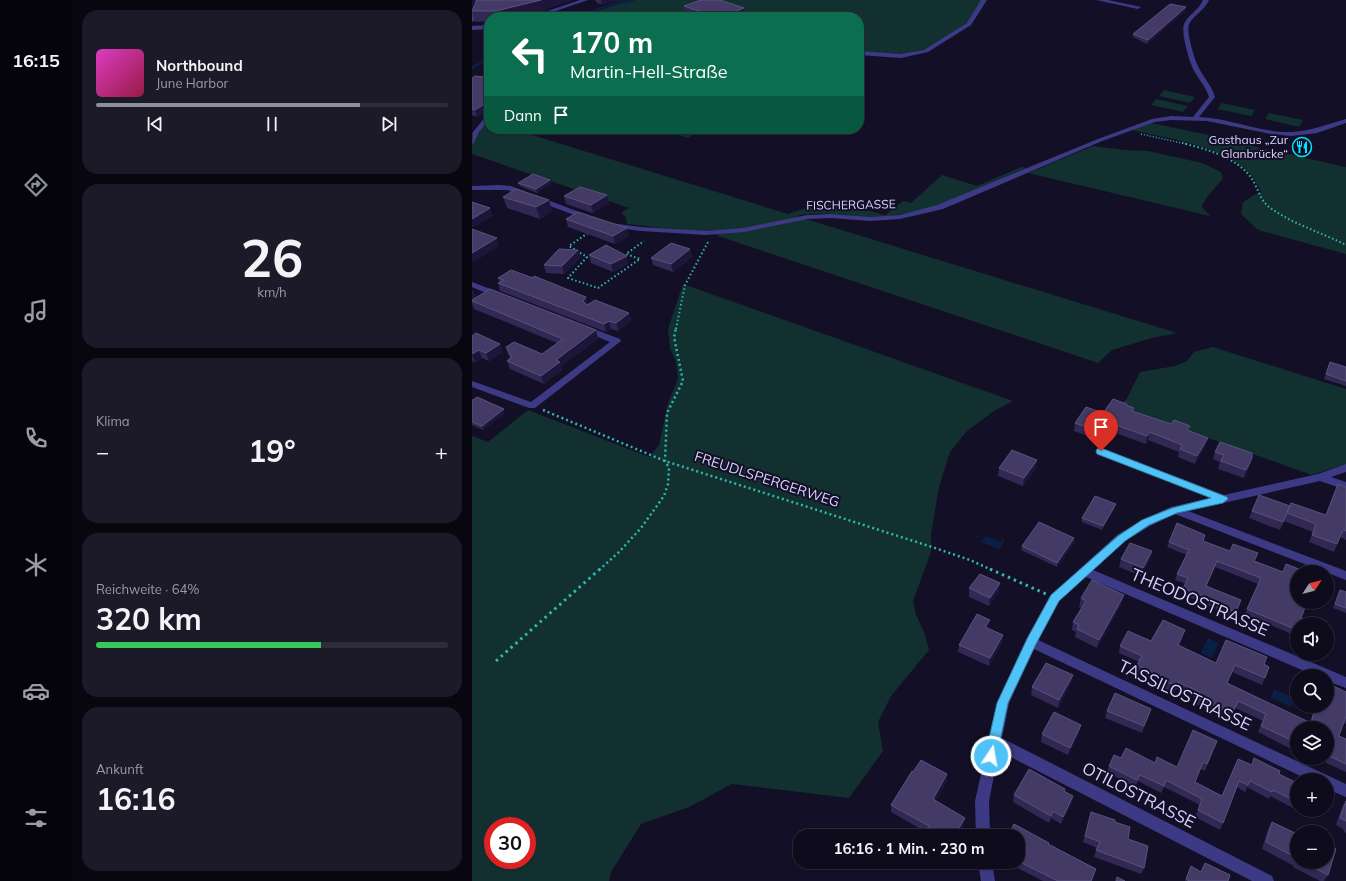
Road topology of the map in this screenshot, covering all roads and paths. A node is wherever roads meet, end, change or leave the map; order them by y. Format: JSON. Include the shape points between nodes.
{"nodes":[{"id":1,"x":585,"y":0,"type":"edge"},
{"id":2,"x":984,"y":0,"type":"edge"},
{"id":3,"x":1100,"y":0,"type":"edge"},
{"id":4,"x":1206,"y":0,"type":"edge"},
{"id":5,"x":478,"y":5,"type":"edge"},
{"id":6,"x":1138,"y":7,"type":"dead end"},
{"id":7,"x":548,"y":12,"type":"edge"},
{"id":8,"x":472,"y":20,"type":"edge"},
{"id":9,"x":484,"y":27,"type":"edge"},
{"id":10,"x":472,"y":28,"type":"edge"},
{"id":11,"x":864,"y":54,"type":"edge"},
{"id":12,"x":1195,"y":118,"type":"junction"},
{"id":13,"x":1346,"y":121,"type":"edge"},
{"id":14,"x":484,"y":122,"type":"edge"},
{"id":15,"x":1125,"y":131,"type":"junction"},
{"id":16,"x":472,"y":142,"type":"edge"},
{"id":17,"x":472,"y":188,"type":"edge"},
{"id":18,"x":593,"y":219,"type":"edge"},
{"id":19,"x":604,"y":223,"type":"joint"},
{"id":20,"x":713,"y":233,"type":"junction"},
{"id":21,"x":644,"y":241,"type":"dead end"},
{"id":22,"x":1346,"y":245,"type":"edge"},
{"id":23,"x":472,"y":284,"type":"edge"},
{"id":24,"x":505,"y":298,"type":"edge"},
{"id":25,"x":580,"y":327,"type":"edge"},
{"id":26,"x":472,"y":384,"type":"edge"},
{"id":27,"x":532,"y":406,"type":"junction"},
{"id":28,"x":1101,"y":451,"type":"dead end"},
{"id":29,"x":665,"y":461,"type":"junction"},
{"id":30,"x":1346,"y":468,"type":"edge"},
{"id":31,"x":1320,"y":477,"type":"junction"},
{"id":32,"x":1346,"y":486,"type":"edge"},
{"id":33,"x":1223,"y":499,"type":"junction"},
{"id":34,"x":1175,"y":510,"type":"junction"},
{"id":35,"x":1084,"y":571,"type":"junction"},
{"id":36,"x":1346,"y":576,"type":"edge"},
{"id":37,"x":1055,"y":598,"type":"junction"},
{"id":38,"x":1031,"y":642,"type":"junction"},
{"id":39,"x":496,"y":661,"type":"dead end"},
{"id":40,"x":1346,"y":683,"type":"edge"},
{"id":41,"x":994,"y":741,"type":"junction"},
{"id":42,"x":1309,"y":773,"type":"edge"},
{"id":43,"x":1334,"y":785,"type":"edge"},
{"id":44,"x":1346,"y":791,"type":"edge"},
{"id":45,"x":983,"y":829,"type":"edge"},
{"id":46,"x":986,"y":869,"type":"edge"},
{"id":47,"x":988,"y":881,"type":"edge"},
{"id":48,"x":1267,"y":881,"type":"edge"}],
"edges":[{"from":1,"to":7,"type":"street"},
{"from":2,"to":11,"type":"street","via":[[968,24],[933,48],[901,56]]},
{"from":3,"to":6,"type":"street"},
{"from":4,"to":12,"type":"street","via":[[1203,7],[1187,23],[1185,30],[1194,65],[1209,87],[1212,97]]},
{"from":5,"to":8,"type":"street"},
{"from":9,"to":10,"type":"street"},
{"from":12,"to":13,"type":"street","name":"FISCHERGASSE","via":[[1291,134],[1317,131]]},
{"from":12,"to":15,"type":"street","name":"FISCHERGASSE","via":[[1154,120]]},
{"from":14,"to":16,"type":"street"},
{"from":15,"to":20,"type":"street","name":"FISCHERGASSE","via":[[920,213],[886,219],[807,216],[756,228]]},
{"from":15,"to":22,"type":"path","via":[[1197,147],[1225,158],[1250,176],[1262,200],[1278,213]]},
{"from":17,"to":18,"type":"street","via":[[508,188]]},
{"from":19,"to":20,"type":"street","name":"FISCHERGASSE","via":[[641,229]]},
{"from":19,"to":21,"type":"path","via":[[569,246],[587,257],[568,278],[598,288],[640,259],[626,254]]},
{"from":20,"to":29,"type":"path","via":[[685,285],[674,337],[683,381],[667,414]]},
{"from":23,"to":24,"type":"street"},
{"from":25,"to":27,"type":"street","via":[[617,341]]},
{"from":26,"to":27,"type":"street"},
{"from":27,"to":29,"type":"path","name":"FREUDLSPERGERWEG"},
{"from":28,"to":33,"type":"street"},
{"from":29,"to":37,"type":"path","name":"FREUDLSPERGERWEG","via":[[970,560]]},
{"from":29,"to":39,"type":"path","via":[[668,468],[668,484],[664,496],[641,528],[619,552]]},
{"from":30,"to":31,"type":"street"},
{"from":31,"to":32,"type":"street"},
{"from":31,"to":33,"type":"street"},
{"from":33,"to":34,"type":"street"},
{"from":34,"to":35,"type":"street","via":[[1121,538]]},
{"from":34,"to":36,"type":"street"},
{"from":35,"to":37,"type":"street"},
{"from":35,"to":40,"type":"street","name":"THEODOSTRASSE"},
{"from":37,"to":38,"type":"street"},
{"from":38,"to":41,"type":"street","via":[[1003,703]]},
{"from":38,"to":42,"type":"street","name":"TASSILOSTRASSE"},
{"from":41,"to":45,"type":"street","via":[[982,801]]},
{"from":41,"to":48,"type":"street","name":"OTILOSTRASSE"},
{"from":43,"to":44,"type":"street"},
{"from":46,"to":47,"type":"street"}]}
